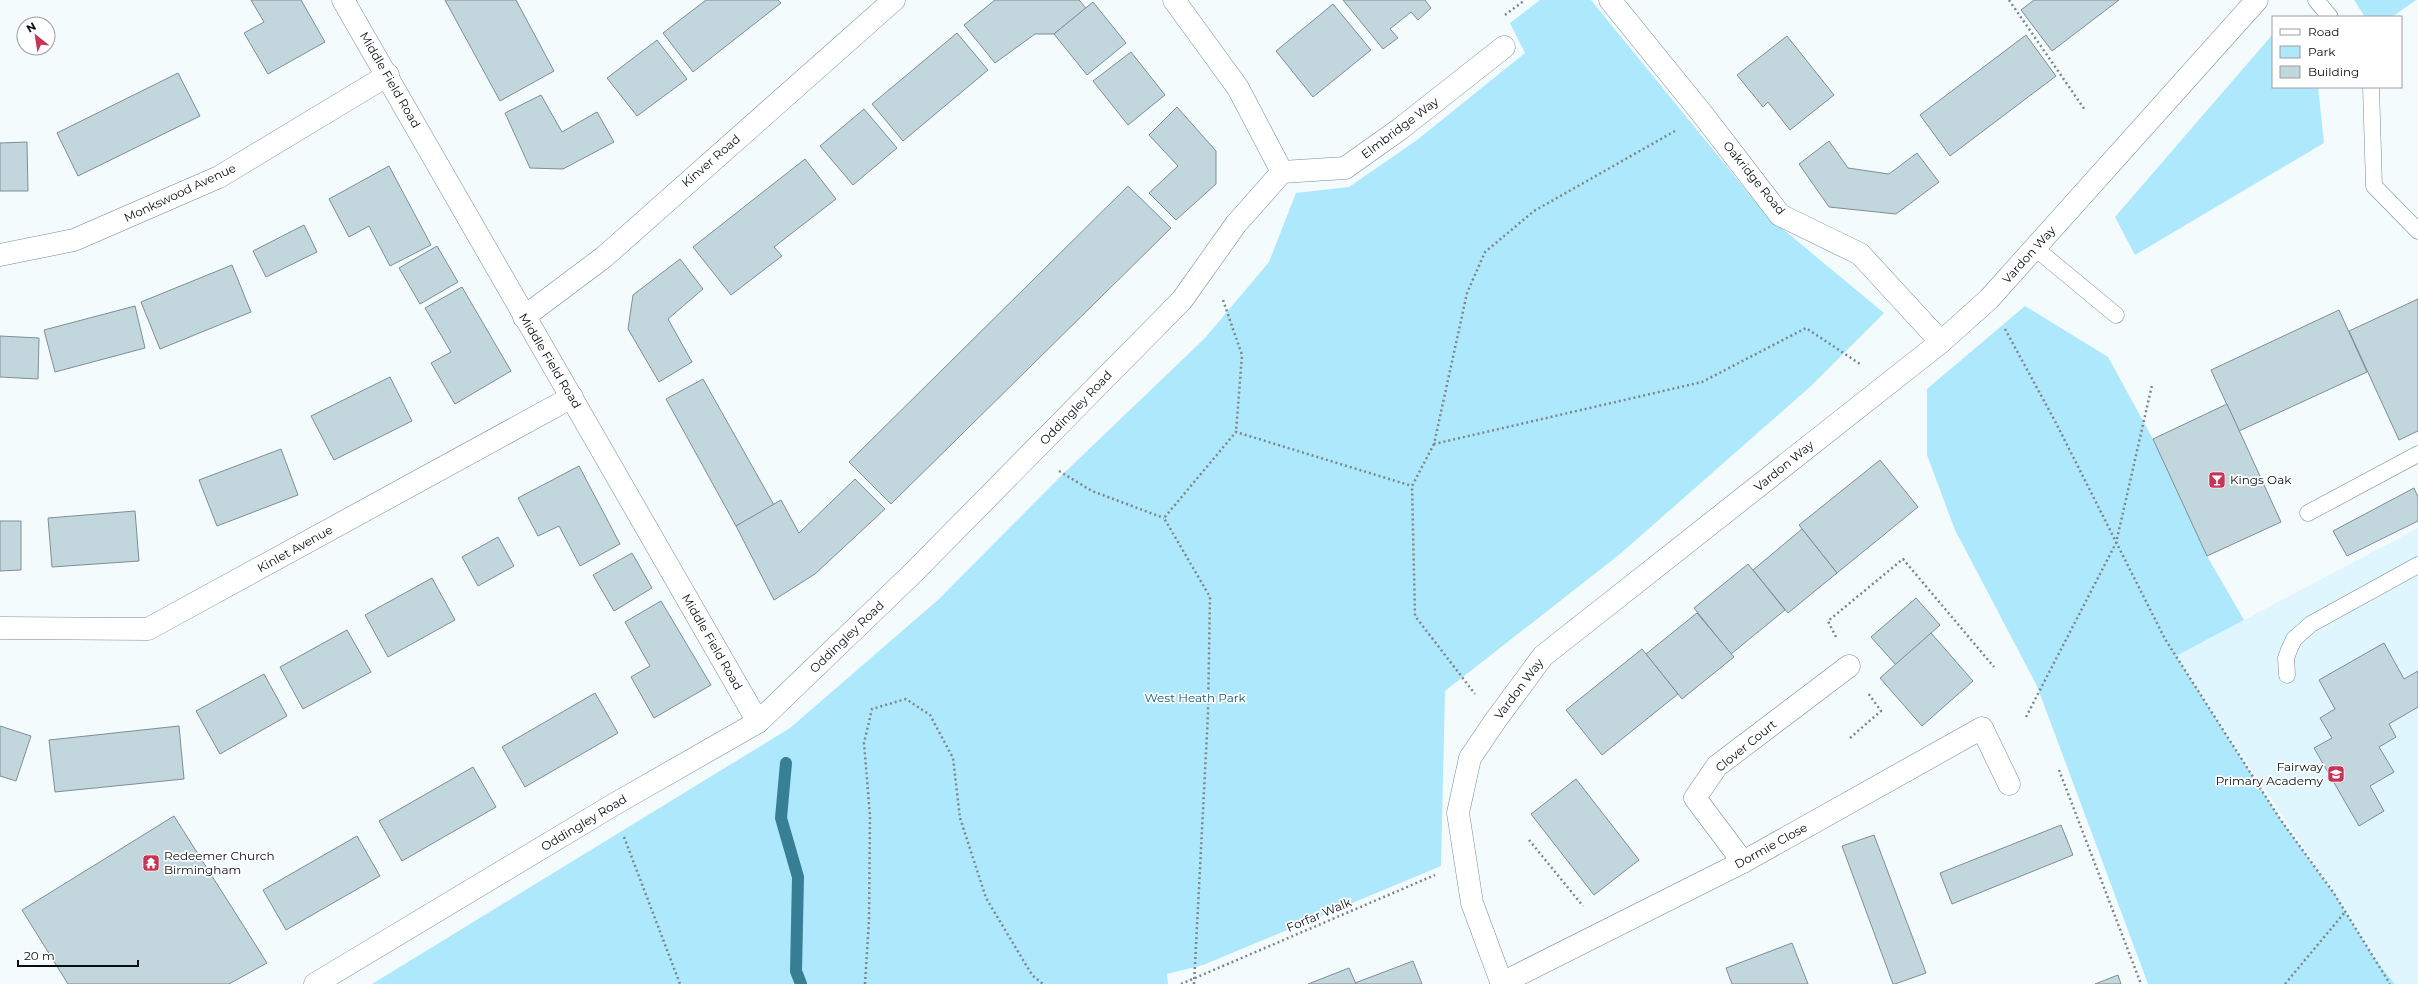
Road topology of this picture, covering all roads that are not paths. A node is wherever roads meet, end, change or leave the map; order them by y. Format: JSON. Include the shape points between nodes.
{"nodes":[{"id":1,"x":343,"y":0,"type":"edge"},
{"id":2,"x":894,"y":0,"type":"edge"},
{"id":3,"x":1174,"y":0,"type":"edge"},
{"id":4,"x":1610,"y":0,"type":"edge"},
{"id":5,"x":2257,"y":0,"type":"edge"},
{"id":6,"x":2316,"y":0,"type":"edge"},
{"id":7,"x":2329,"y":16,"type":"edge"},
{"id":8,"x":1504,"y":47,"type":"dead end"},
{"id":9,"x":388,"y":75,"type":"junction"},
{"id":10,"x":2371,"y":88,"type":"edge"},
{"id":11,"x":1282,"y":172,"type":"junction"},
{"id":12,"x":2418,"y":231,"type":"edge"},
{"id":13,"x":2036,"y":248,"type":"junction"},
{"id":14,"x":0,"y":256,"type":"edge"},
{"id":15,"x":2116,"y":315,"type":"dead end"},
{"id":16,"x":524,"y":317,"type":"junction"},
{"id":17,"x":1941,"y":342,"type":"junction"},
{"id":18,"x":572,"y":397,"type":"junction"},
{"id":19,"x":2418,"y":454,"type":"edge"},
{"id":20,"x":2308,"y":513,"type":"dead end"},
{"id":21,"x":2418,"y":565,"type":"edge"},
{"id":22,"x":0,"y":628,"type":"edge"},
{"id":23,"x":1849,"y":666,"type":"road end"},
{"id":24,"x":2287,"y":674,"type":"dead end"},
{"id":25,"x":758,"y":722,"type":"junction"},
{"id":26,"x":2009,"y":784,"type":"dead end"},
{"id":27,"x":1742,"y":862,"type":"junction"},
{"id":28,"x":315,"y":984,"type":"edge"},
{"id":29,"x":1502,"y":984,"type":"edge"}],
"edges":[{"from":1,"to":9,"type":"street","name":"Middle Field Road"},
{"from":2,"to":16,"type":"street","name":"Kinver Road","via":[[604,257]]},
{"from":3,"to":11,"type":"street","via":[[1238,88]]},
{"from":4,"to":17,"type":"street","name":"Oakridge Road","via":[[1780,215],[1860,254]]},
{"from":5,"to":13,"type":"street","name":"Vardon Way"},
{"from":6,"to":7,"type":"lane"},
{"from":8,"to":11,"type":"street","name":"Elmbridge Way","via":[[1400,129],[1345,168]]},
{"from":9,"to":14,"type":"street","name":"Monkswood Avenue","via":[[219,177],[74,240]]},
{"from":9,"to":16,"type":"street","name":"Middle Field Road"},
{"from":10,"to":12,"type":"lane","via":[[2374,186]]},
{"from":11,"to":25,"type":"street","name":"Oddingley Road","via":[[1236,224],[1182,300],[914,573]]},
{"from":13,"to":15,"type":"lane"},
{"from":13,"to":17,"type":"street","name":"Vardon Way","via":[[1989,299]]},
{"from":16,"to":18,"type":"street","name":"Middle Field Road"},
{"from":17,"to":29,"type":"street","name":"Vardon Way","via":[[1544,656],[1495,721],[1470,758],[1458,813],[1472,903]]},
{"from":18,"to":22,"type":"street","name":"Kinlet Avenue","via":[[148,629]]},
{"from":18,"to":25,"type":"street","name":"Middle Field Road"},
{"from":19,"to":20,"type":"lane"},
{"from":21,"to":24,"type":"lane","via":[[2311,624],[2294,639],[2286,658]]},
{"from":23,"to":27,"type":"street","name":"Clover Court","via":[[1717,766],[1695,798]]},
{"from":25,"to":28,"type":"street","name":"Oddingley Road","via":[[613,805]]},
{"from":26,"to":27,"type":"street","name":"Dormie Close","via":[[1982,728]]},
{"from":27,"to":29,"type":"street","name":"Dormie Close"}]}
